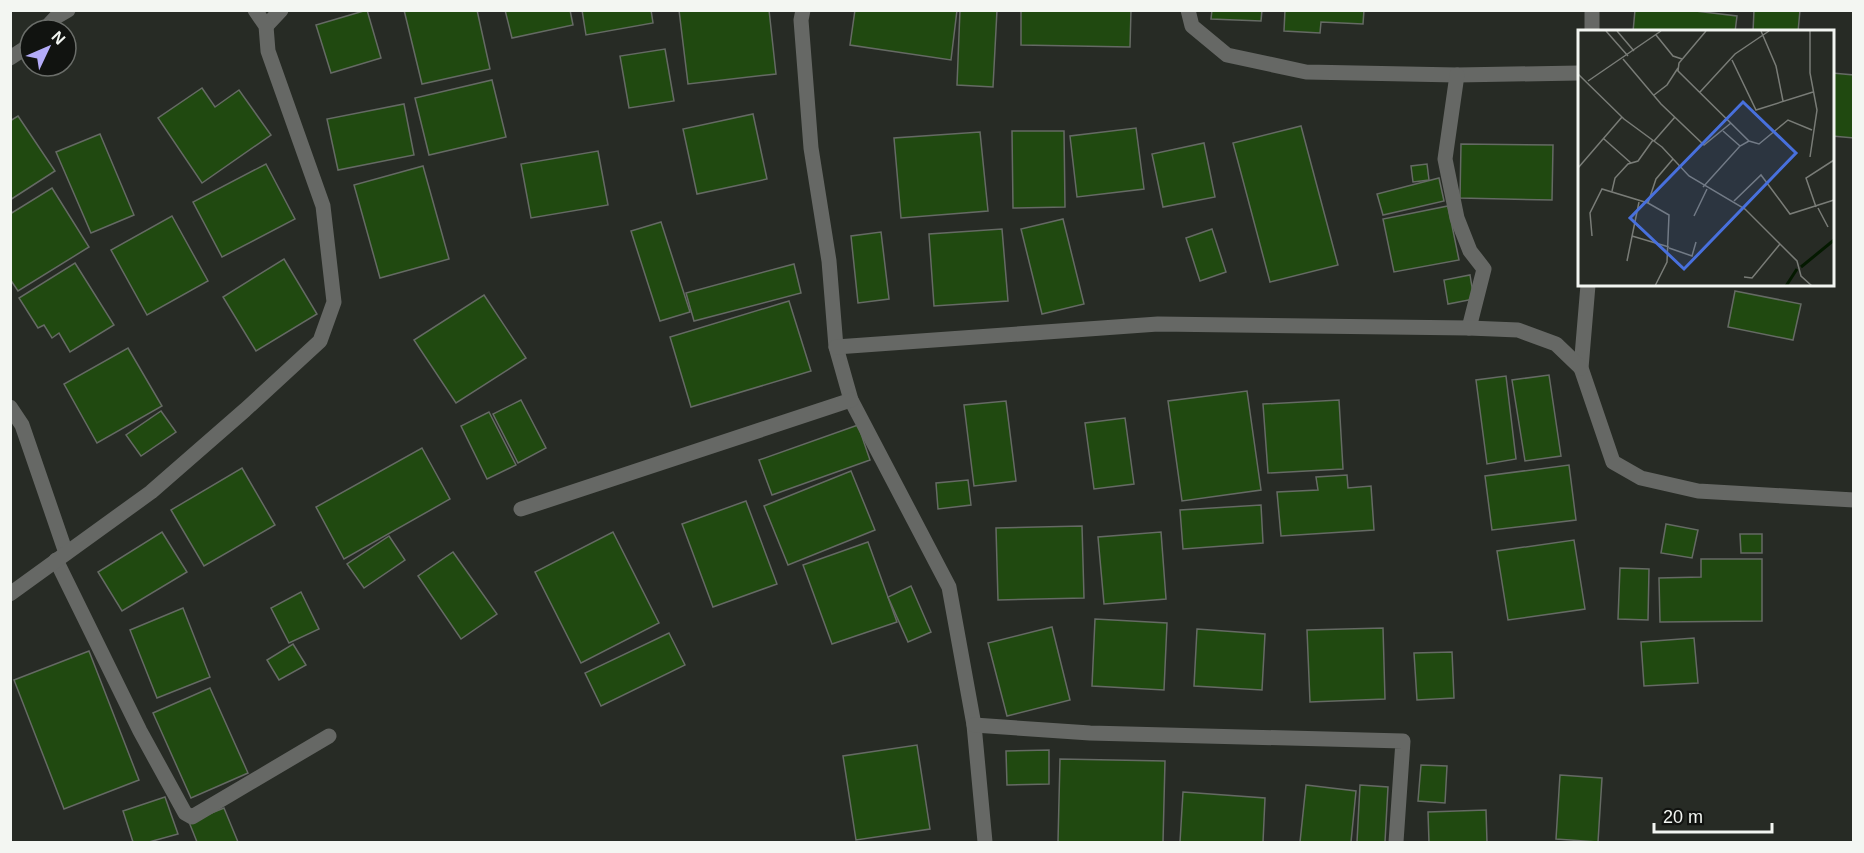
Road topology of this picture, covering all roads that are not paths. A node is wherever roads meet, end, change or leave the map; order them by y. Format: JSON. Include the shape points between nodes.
{"nodes":[{"id":1,"x":68,"y":10,"type":"edge"},
{"id":2,"x":255,"y":10,"type":"edge"},
{"id":3,"x":281,"y":10,"type":"edge"},
{"id":4,"x":803,"y":10,"type":"edge"},
{"id":5,"x":1188,"y":10,"type":"edge"},
{"id":6,"x":1592,"y":10,"type":"edge"},
{"id":7,"x":54,"y":18,"type":"edge"},
{"id":8,"x":266,"y":26,"type":"junction"},
{"id":9,"x":1592,"y":30,"type":"edge"},
{"id":10,"x":1578,"y":73,"type":"edge"},
{"id":11,"x":1457,"y":75,"type":"junction"},
{"id":12,"x":1588,"y":286,"type":"edge"},
{"id":13,"x":1469,"y":328,"type":"junction"},
{"id":14,"x":836,"y":347,"type":"junction"},
{"id":15,"x":1581,"y":368,"type":"junction"},
{"id":16,"x":851,"y":400,"type":"junction"},
{"id":17,"x":10,"y":406,"type":"edge"},
{"id":18,"x":1854,"y":500,"type":"edge"},
{"id":19,"x":521,"y":509,"type":"dead end"},
{"id":20,"x":61,"y":556,"type":"junction"},
{"id":21,"x":10,"y":594,"type":"edge"},
{"id":22,"x":974,"y":725,"type":"junction"},
{"id":23,"x":329,"y":736,"type":"dead end"},
{"id":24,"x":986,"y":843,"type":"edge"},
{"id":25,"x":1396,"y":843,"type":"edge"}],
"edges":[{"from":1,"to":7,"type":"street"},
{"from":2,"to":8,"type":"street"},
{"from":3,"to":8,"type":"street"},
{"from":4,"to":14,"type":"street","via":[[811,148],[829,261]]},
{"from":5,"to":11,"type":"street","via":[[1192,26],[1227,55],[1306,72]]},
{"from":6,"to":9,"type":"street"},
{"from":8,"to":20,"type":"street","via":[[268,51],[323,206],[334,302],[320,341],[151,492]]},
{"from":10,"to":11,"type":"street"},
{"from":11,"to":13,"type":"street","via":[[1445,159],[1457,218],[1470,250],[1484,269]]},
{"from":12,"to":15,"type":"street"},
{"from":13,"to":14,"type":"street","via":[[1158,324]]},
{"from":13,"to":15,"type":"street","via":[[1518,330],[1556,344]]},
{"from":14,"to":16,"type":"street"},
{"from":15,"to":18,"type":"street","via":[[1613,462],[1641,478],[1698,491]]},
{"from":16,"to":19,"type":"street"},
{"from":16,"to":22,"type":"street","via":[[949,587]]},
{"from":17,"to":20,"type":"street","via":[[22,425]]},
{"from":20,"to":21,"type":"street"},
{"from":20,"to":23,"type":"street","via":[[140,730],[185,813],[192,817]]},
{"from":22,"to":24,"type":"street"},
{"from":22,"to":25,"type":"street","via":[[1090,733],[1402,741]]}]}
